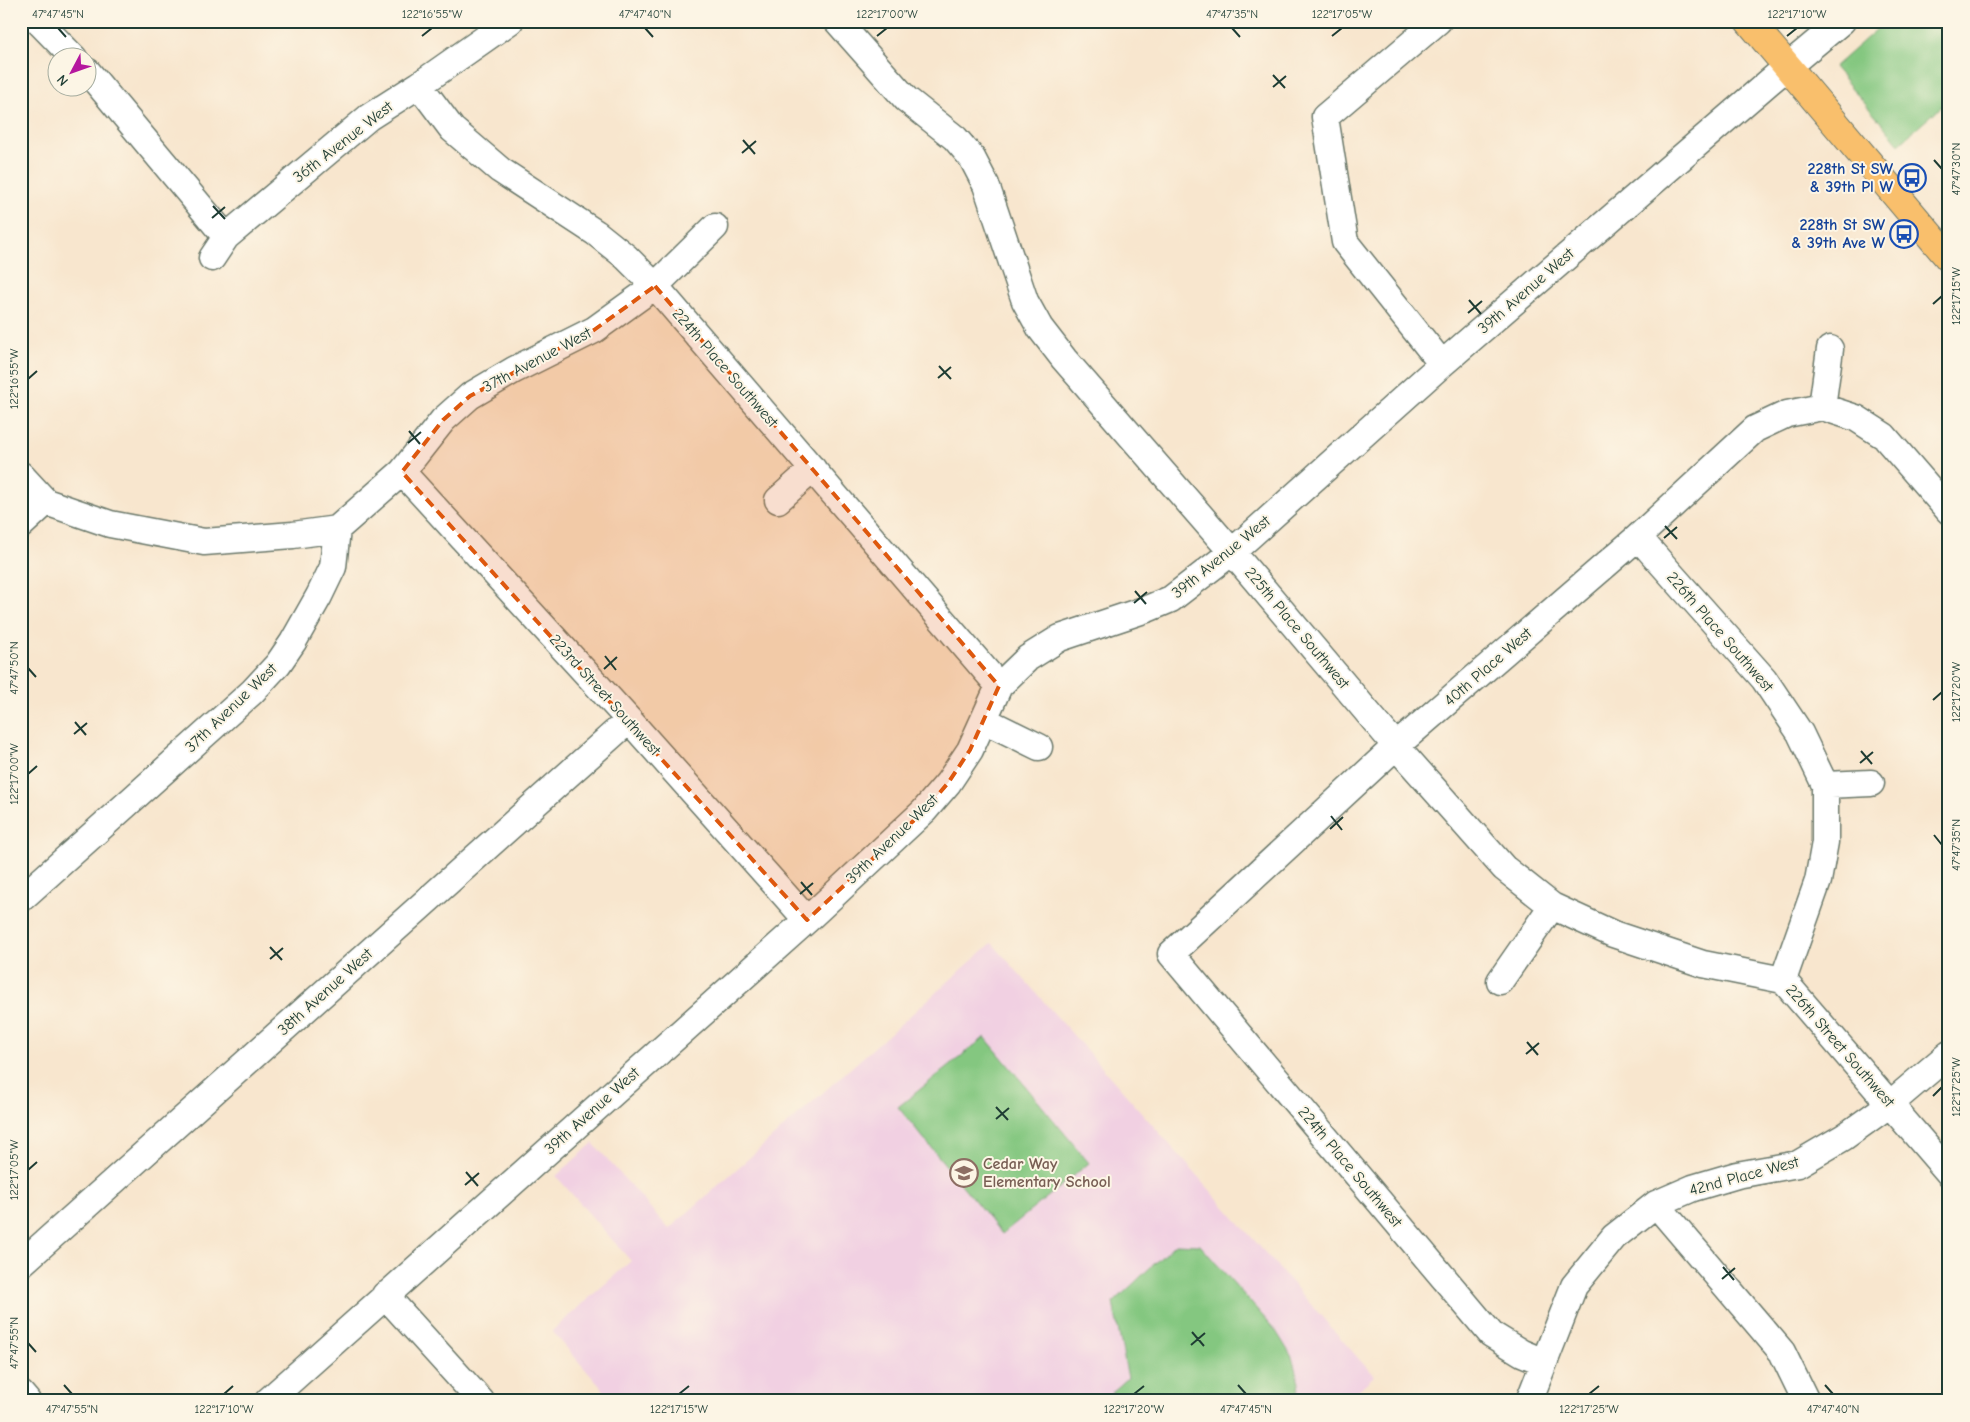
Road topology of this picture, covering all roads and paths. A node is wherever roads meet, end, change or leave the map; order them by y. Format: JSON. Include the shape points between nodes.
{"nodes":[{"id":1,"x":38,"y":21,"type":"edge"},
{"id":2,"x":510,"y":21,"type":"edge"},
{"id":3,"x":837,"y":21,"type":"edge"},
{"id":4,"x":1438,"y":21,"type":"edge"},
{"id":5,"x":1749,"y":21,"type":"edge"},
{"id":6,"x":1842,"y":21,"type":"edge"},
{"id":7,"x":64,"y":48,"type":"edge"},
{"id":8,"x":1787,"y":66,"type":"junction"},
{"id":9,"x":98,"y":84,"type":"edge"},
{"id":10,"x":419,"y":85,"type":"junction"},
{"id":11,"x":715,"y":227,"type":"dead end"},
{"id":12,"x":1949,"y":258,"type":"edge"},
{"id":13,"x":655,"y":286,"type":"junction"},
{"id":14,"x":1830,"y":349,"type":"dead end"},
{"id":15,"x":1442,"y":364,"type":"junction"},
{"id":16,"x":1822,"y":407,"type":"junction"},
{"id":17,"x":813,"y":469,"type":"junction"},
{"id":18,"x":402,"y":472,"type":"junction"},
{"id":19,"x":21,"y":475,"type":"edge"},
{"id":20,"x":778,"y":500,"type":"dead end"},
{"id":21,"x":46,"y":502,"type":"junction"},
{"id":22,"x":1949,"y":511,"type":"edge"},
{"id":23,"x":21,"y":525,"type":"edge"},
{"id":24,"x":337,"y":529,"type":"junction"},
{"id":25,"x":1638,"y":537,"type":"junction"},
{"id":26,"x":1232,"y":552,"type":"junction"},
{"id":27,"x":999,"y":686,"type":"junction"},
{"id":28,"x":629,"y":720,"type":"junction"},
{"id":29,"x":984,"y":720,"type":"junction"},
{"id":30,"x":1396,"y":746,"type":"junction"},
{"id":31,"x":1039,"y":747,"type":"dead end"},
{"id":32,"x":1871,"y":784,"type":"dead end"},
{"id":33,"x":1825,"y":785,"type":"junction"},
{"id":34,"x":21,"y":899,"type":"edge"},
{"id":35,"x":1552,"y":906,"type":"junction"},
{"id":36,"x":807,"y":920,"type":"junction"},
{"id":37,"x":1171,"y":954,"type":"joint"},
{"id":38,"x":1783,"y":980,"type":"junction"},
{"id":39,"x":1500,"y":981,"type":"dead end"},
{"id":40,"x":1949,"y":1054,"type":"edge"},
{"id":41,"x":1890,"y":1104,"type":"junction"},
{"id":42,"x":1949,"y":1174,"type":"edge"},
{"id":43,"x":1656,"y":1204,"type":"junction"},
{"id":44,"x":21,"y":1264,"type":"edge"},
{"id":45,"x":386,"y":1295,"type":"junction"},
{"id":46,"x":1544,"y":1362,"type":"junction"},
{"id":47,"x":21,"y":1394,"type":"edge"},
{"id":48,"x":27,"y":1401,"type":"edge"},
{"id":49,"x":268,"y":1401,"type":"edge"},
{"id":50,"x":481,"y":1401,"type":"edge"},
{"id":51,"x":1529,"y":1401,"type":"edge"},
{"id":52,"x":1806,"y":1401,"type":"edge"}],
"edges":[{"from":1,"to":7,"type":"street"},
{"from":2,"to":10,"type":"street","name":"36th Avenue West"},
{"from":3,"to":26,"type":"street","name":"225th Place Southwest","via":[[906,99],[955,138],[972,158],[986,185],[1025,302],[1040,328]]},
{"from":4,"to":15,"type":"street","via":[[1325,117],[1345,242]]},
{"from":5,"to":8,"type":"main road"},
{"from":6,"to":8,"type":"street","name":"39th Avenue West"},
{"from":8,"to":12,"type":"main road"},
{"from":8,"to":15,"type":"street","name":"39th Avenue West"},
{"from":9,"to":10,"type":"street","name":"36th Avenue West","via":[[151,147],[219,247],[369,117]]},
{"from":10,"to":13,"type":"street","name":"224th Place Southwest","via":[[452,130],[493,164],[596,233]]},
{"from":11,"to":13,"type":"street","name":"37th Avenue West"},
{"from":13,"to":17,"type":"street","name":"224th Place Southwest"},
{"from":13,"to":18,"type":"street","name":"37th Avenue West","via":[[594,330],[470,396],[443,420]]},
{"from":14,"to":16,"type":"street"},
{"from":15,"to":26,"type":"street","name":"39th Avenue West"},
{"from":16,"to":22,"type":"street","via":[[1856,418],[1884,436]]},
{"from":16,"to":25,"type":"street","name":"40th Place West","via":[[1787,414],[1755,429]]},
{"from":17,"to":20,"type":"street"},
{"from":17,"to":27,"type":"street","name":"224th Place Southwest"},
{"from":18,"to":24,"type":"street","name":"37th Avenue West"},
{"from":18,"to":28,"type":"street","name":"223rd Street Southwest"},
{"from":19,"to":21,"type":"street"},
{"from":21,"to":23,"type":"street"},
{"from":21,"to":24,"type":"street","via":[[110,524],[204,542]]},
{"from":24,"to":34,"type":"street","name":"37th Avenue West","via":[[333,567],[294,642],[278,664],[252,692]]},
{"from":25,"to":30,"type":"street","name":"40th Place West"},
{"from":25,"to":33,"type":"street","name":"226th Place Southwest","via":[[1764,679],[1800,733]]},
{"from":26,"to":27,"type":"street","name":"39th Avenue West","via":[[1171,599],[1060,638],[1028,658]]},
{"from":26,"to":30,"type":"street","name":"225th Place Southwest"},
{"from":27,"to":29,"type":"street","name":"39th Avenue West"},
{"from":28,"to":36,"type":"street","name":"223rd Street Southwest"},
{"from":28,"to":44,"type":"street","name":"38th Avenue West"},
{"from":29,"to":31,"type":"street"},
{"from":29,"to":36,"type":"street","name":"39th Avenue West","via":[[970,750],[924,811]]},
{"from":30,"to":35,"type":"street","name":"225th Place Southwest","via":[[1504,868]]},
{"from":30,"to":37,"type":"street","name":"40th Place West"},
{"from":32,"to":33,"type":"street"},
{"from":33,"to":38,"type":"street","name":"226th Street Southwest","via":[[1825,842],[1818,881]]},
{"from":35,"to":38,"type":"street","name":"225th Place Southwest","via":[[1614,934],[1703,964]]},
{"from":35,"to":39,"type":"street"},
{"from":36,"to":45,"type":"street","name":"39th Avenue West"},
{"from":37,"to":46,"type":"street","name":"224th Place Southwest","via":[[1491,1334]]},
{"from":38,"to":41,"type":"street","name":"226th Street Southwest"},
{"from":40,"to":41,"type":"street","name":"42nd Place West"},
{"from":41,"to":42,"type":"street","name":"226th Street Southwest"},
{"from":41,"to":43,"type":"street","name":"42nd Place West","via":[[1844,1137],[1798,1164],[1702,1185]]},
{"from":43,"to":46,"type":"street","name":"42nd Place West","via":[[1614,1237],[1574,1286]]},
{"from":43,"to":52,"type":"street","via":[[1782,1352]]},
{"from":45,"to":49,"type":"street","name":"39th Avenue West"},
{"from":45,"to":50,"type":"street"},
{"from":46,"to":51,"type":"street","name":"42nd Place West"},
{"from":47,"to":48,"type":"street"}]}
